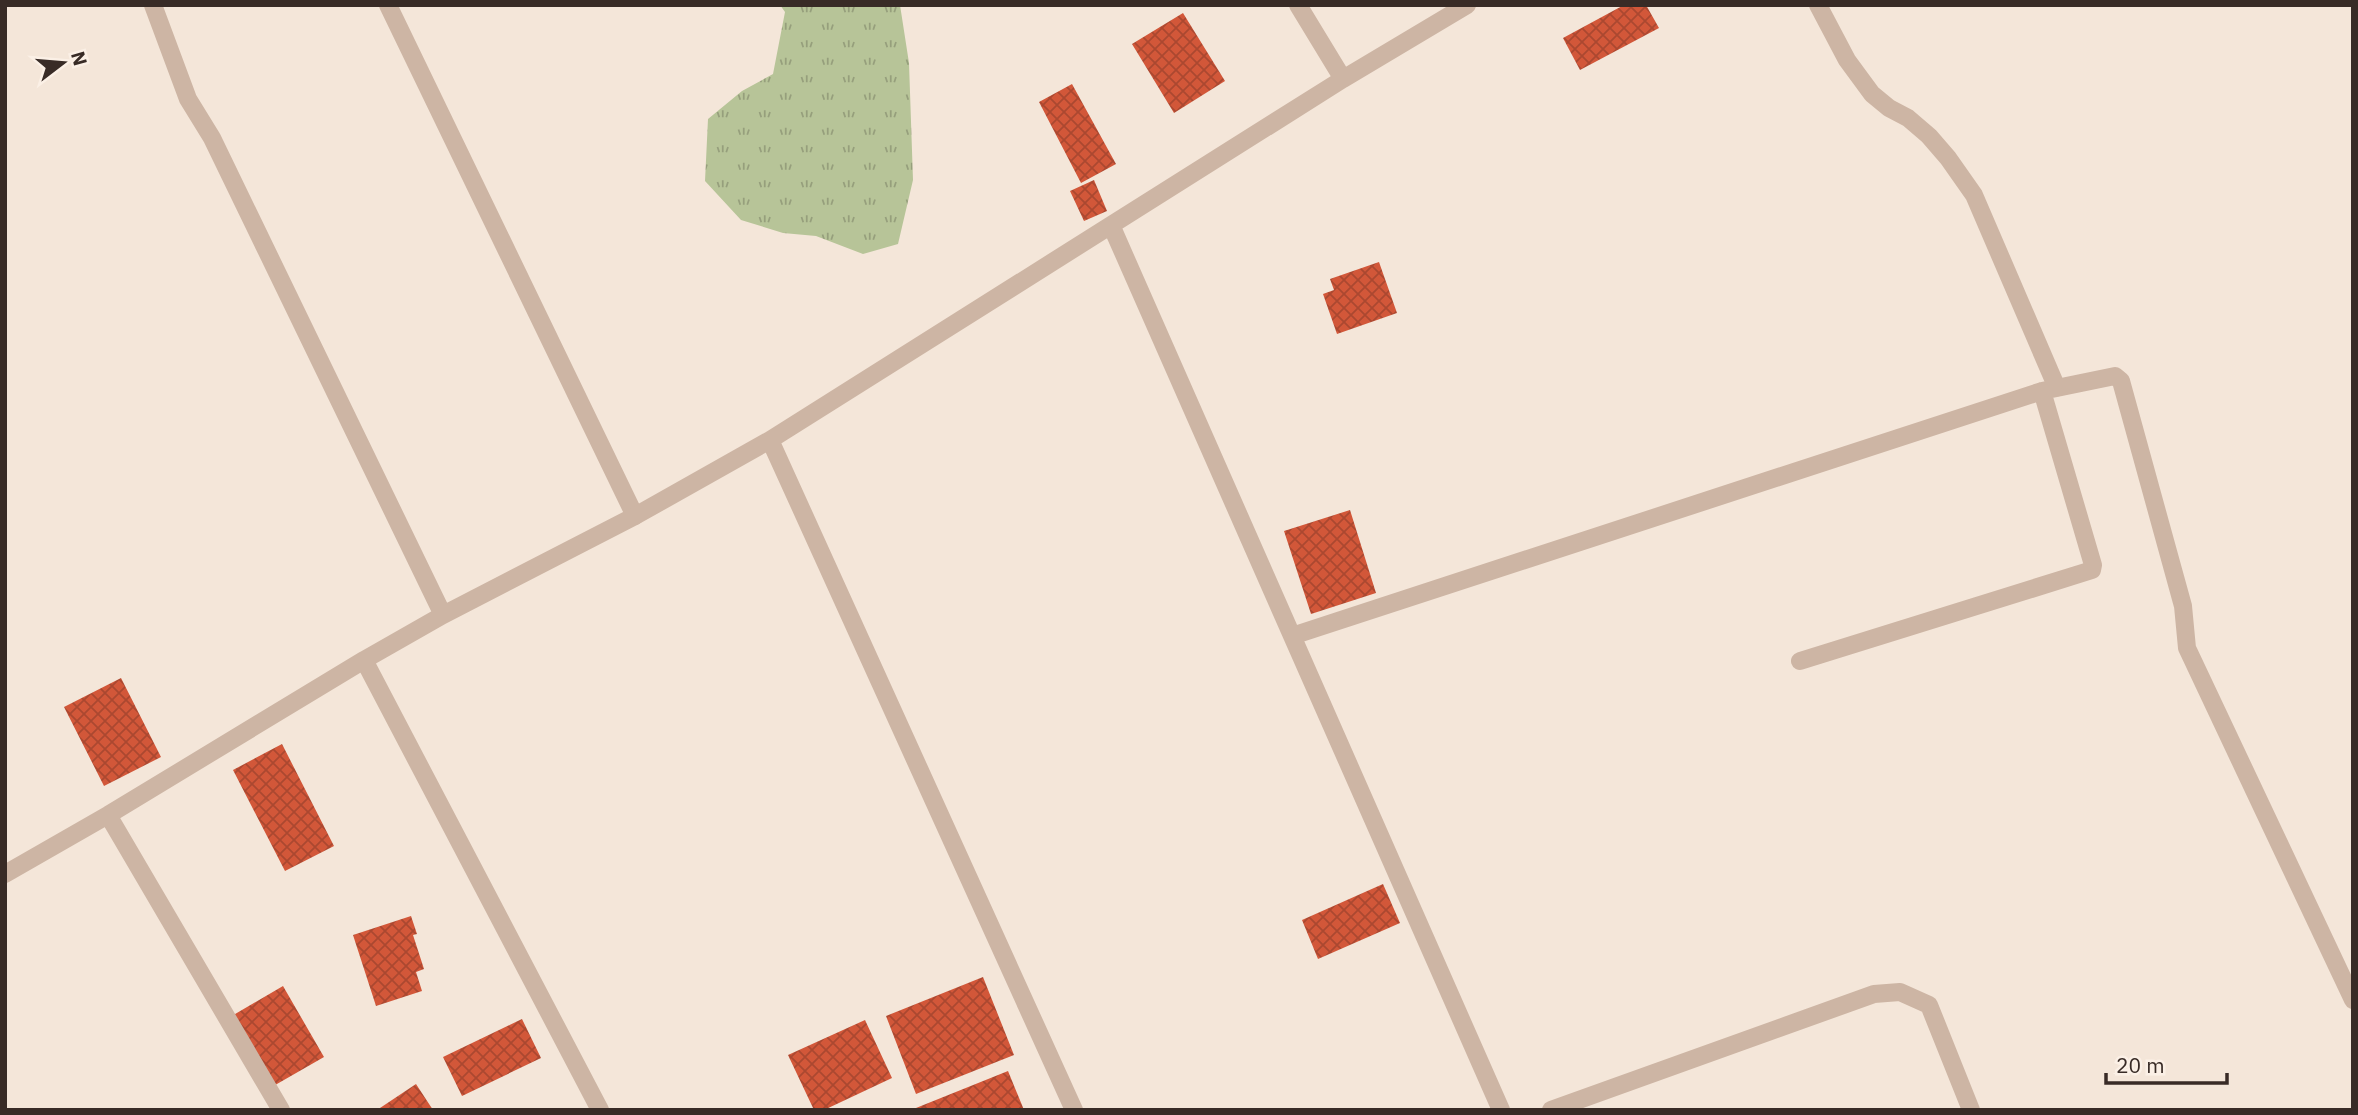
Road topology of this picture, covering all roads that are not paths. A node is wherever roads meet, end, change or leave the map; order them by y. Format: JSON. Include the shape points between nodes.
{"nodes":[{"id":1,"x":153,"y":5,"type":"edge"},
{"id":2,"x":387,"y":5,"type":"edge"},
{"id":3,"x":1298,"y":5,"type":"edge"},
{"id":4,"x":1467,"y":5,"type":"edge"},
{"id":5,"x":1818,"y":5,"type":"edge"},
{"id":6,"x":1343,"y":79,"type":"junction"},
{"id":7,"x":1111,"y":225,"type":"junction"},
{"id":8,"x":2050,"y":390,"type":"junction"},
{"id":9,"x":770,"y":440,"type":"junction"},
{"id":10,"x":635,"y":516,"type":"junction"},
{"id":11,"x":443,"y":615,"type":"junction"},
{"id":12,"x":1292,"y":636,"type":"junction"},
{"id":13,"x":364,"y":660,"type":"junction"},
{"id":14,"x":1800,"y":661,"type":"dead end"},
{"id":15,"x":108,"y":815,"type":"junction"},
{"id":16,"x":5,"y":874,"type":"edge"},
{"id":17,"x":2353,"y":1000,"type":"edge"},
{"id":18,"x":281,"y":1110,"type":"edge"},
{"id":19,"x":600,"y":1110,"type":"edge"},
{"id":20,"x":1074,"y":1110,"type":"edge"},
{"id":21,"x":1500,"y":1110,"type":"edge"},
{"id":22,"x":1551,"y":1110,"type":"edge"},
{"id":23,"x":1971,"y":1110,"type":"edge"}],
"edges":[{"from":1,"to":11,"type":"street","via":[[187,99],[212,138]]},
{"from":2,"to":10,"type":"street"},
{"from":3,"to":6,"type":"street"},
{"from":4,"to":6,"type":"street"},
{"from":5,"to":8,"type":"street","via":[[1847,60],[1872,94],[1928,136],[1974,195]]},
{"from":6,"to":7,"type":"street"},
{"from":7,"to":9,"type":"street"},
{"from":7,"to":12,"type":"street"},
{"from":8,"to":12,"type":"street"},
{"from":8,"to":14,"type":"street","via":[[2092,570]]},
{"from":8,"to":17,"type":"street","via":[[2112,376],[2121,382],[2183,606],[2188,648]]},
{"from":9,"to":10,"type":"street"},
{"from":9,"to":20,"type":"street"},
{"from":10,"to":11,"type":"street"},
{"from":11,"to":13,"type":"street"},
{"from":12,"to":21,"type":"street"},
{"from":13,"to":15,"type":"street"},
{"from":13,"to":19,"type":"street"},
{"from":15,"to":16,"type":"street"},
{"from":15,"to":18,"type":"street"},
{"from":22,"to":23,"type":"street","via":[[1874,994],[1900,992],[1929,1005]]}]}
